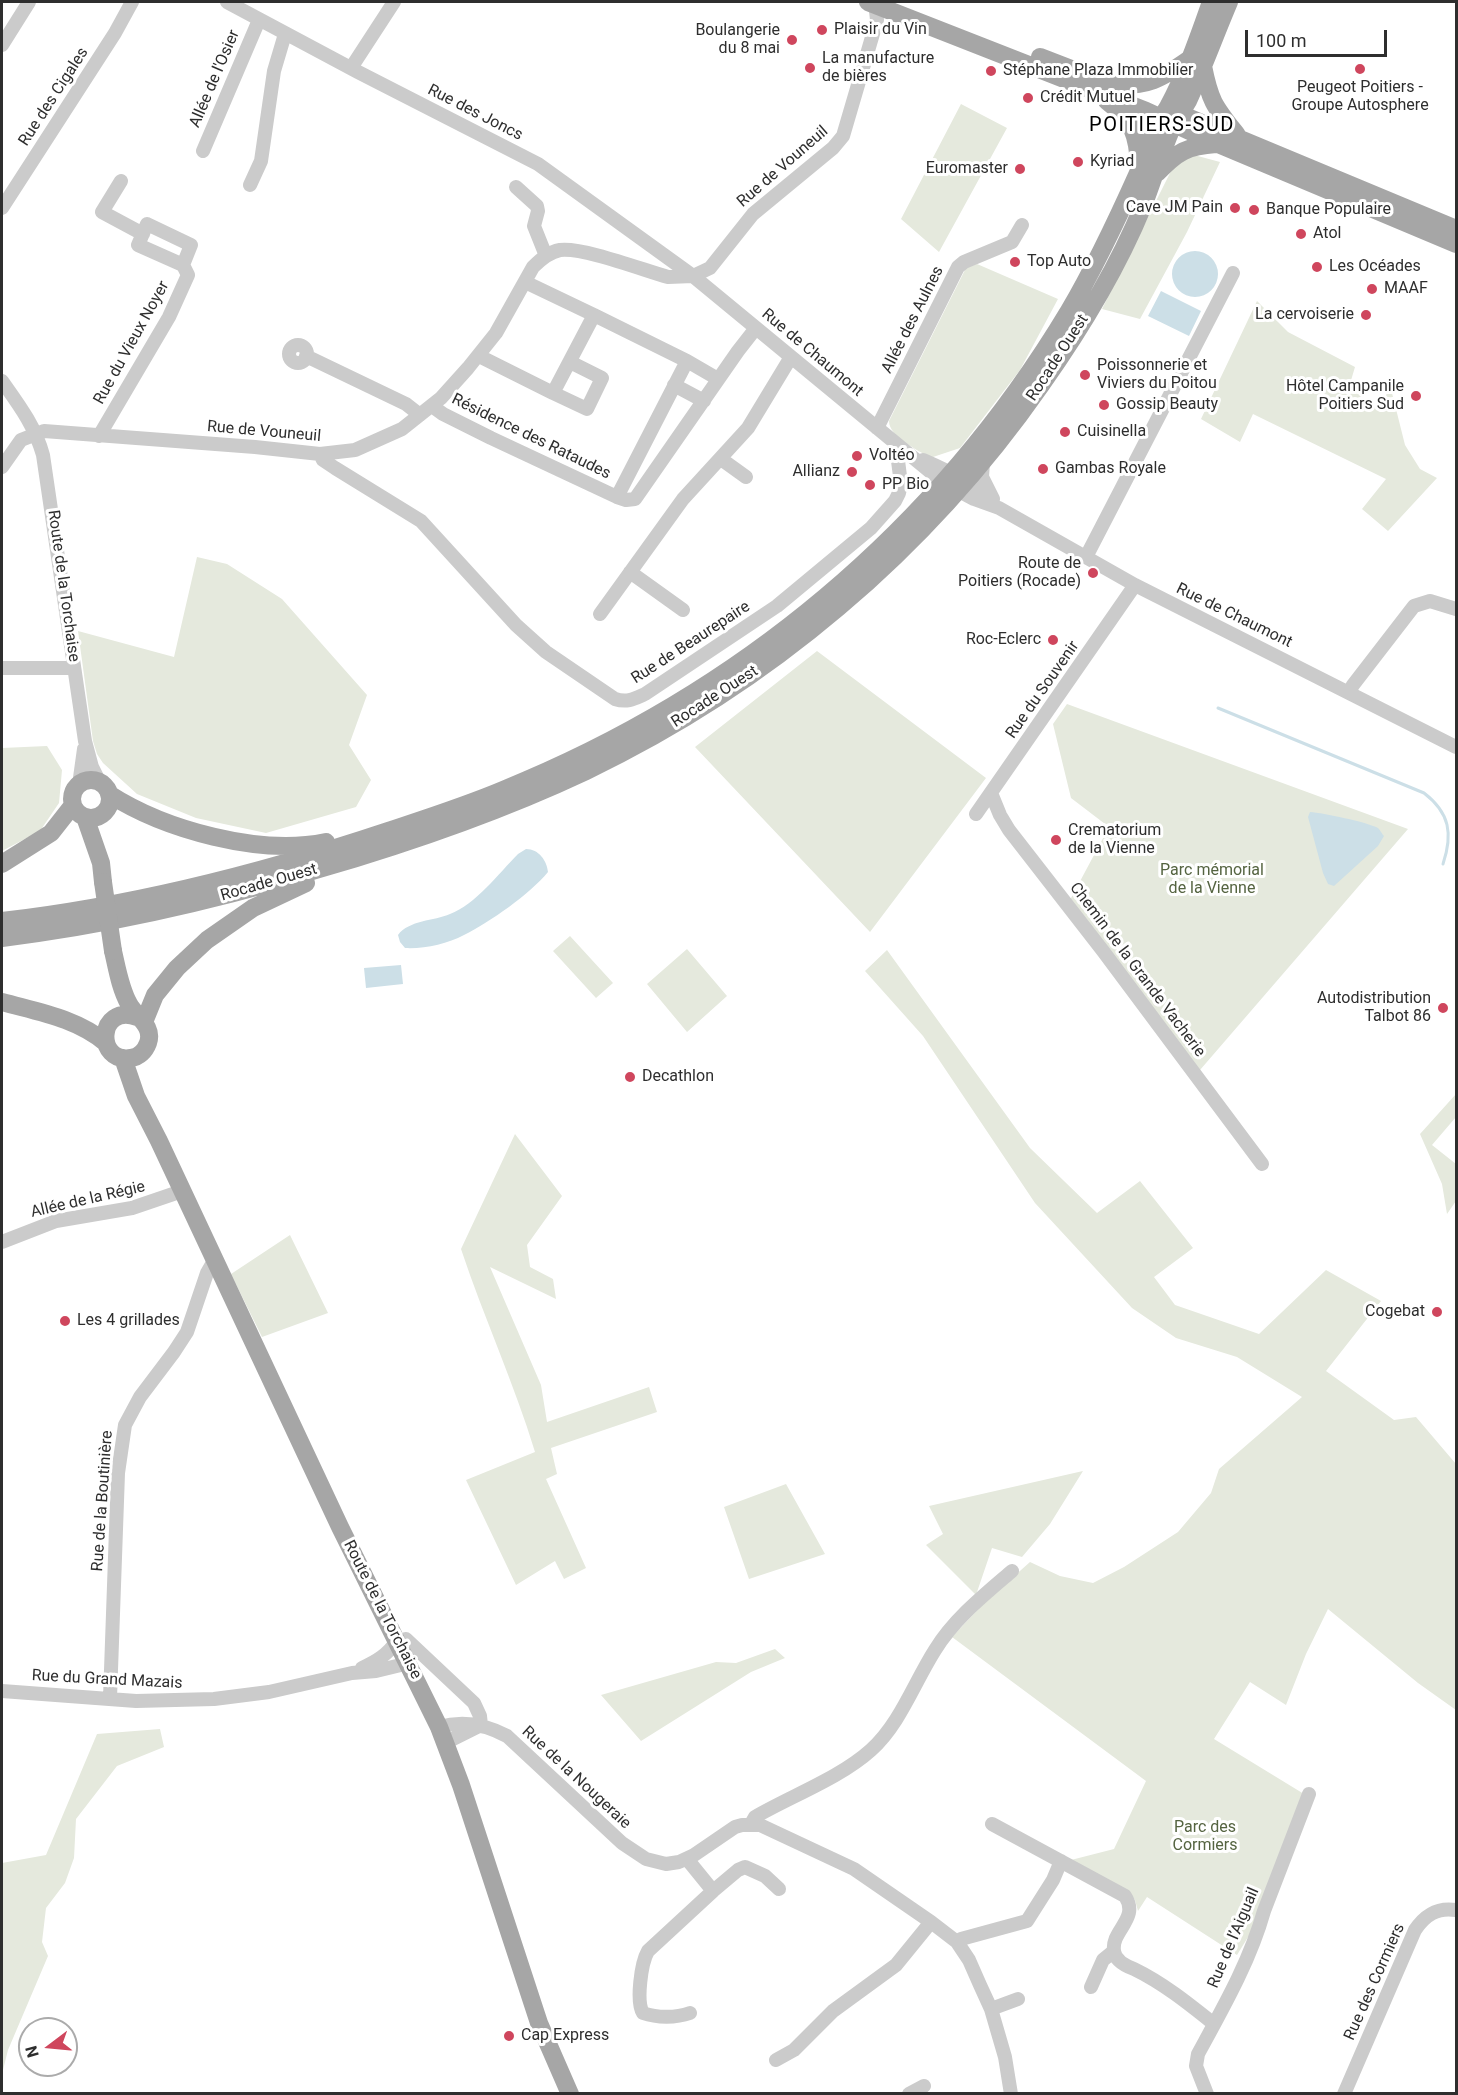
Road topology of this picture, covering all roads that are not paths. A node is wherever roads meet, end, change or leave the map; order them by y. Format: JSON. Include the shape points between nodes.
{"nodes":[{"id":1,"x":29,"y":2,"type":"edge"},
{"id":2,"x":132,"y":2,"type":"edge"},
{"id":3,"x":227,"y":2,"type":"edge"},
{"id":4,"x":394,"y":2,"type":"edge"},
{"id":5,"x":1211,"y":2,"type":"edge"},
{"id":6,"x":1229,"y":2,"type":"edge"},
{"id":7,"x":883,"y":6,"type":"edge"},
{"id":8,"x":259,"y":20,"type":"junction"},
{"id":9,"x":285,"y":34,"type":"junction"},
{"id":10,"x":2,"y":45,"type":"edge"},
{"id":11,"x":1196,"y":63,"type":"junction"},
{"id":12,"x":351,"y":68,"type":"junction"},
{"id":13,"x":1113,"y":85,"type":"junction"},
{"id":14,"x":1091,"y":90,"type":"junction"},
{"id":15,"x":1170,"y":116,"type":"junction"},
{"id":16,"x":1238,"y":137,"type":"junction"},
{"id":17,"x":1218,"y":144,"type":"junction"},
{"id":18,"x":202,"y":151,"type":"dead end"},
{"id":19,"x":1146,"y":173,"type":"junction"},
{"id":20,"x":121,"y":181,"type":"dead end"},
{"id":21,"x":250,"y":185,"type":"dead end"},
{"id":22,"x":516,"y":187,"type":"dead end"},
{"id":23,"x":2,"y":208,"type":"edge"},
{"id":24,"x":1022,"y":225,"type":"dead end"},
{"id":25,"x":1456,"y":229,"type":"edge"},
{"id":26,"x":143,"y":234,"type":"junction"},
{"id":27,"x":1456,"y":244,"type":"edge"},
{"id":28,"x":546,"y":256,"type":"junction"},
{"id":29,"x":183,"y":265,"type":"junction"},
{"id":30,"x":1233,"y":273,"type":"dead end"},
{"id":31,"x":693,"y":276,"type":"junction"},
{"id":32,"x":525,"y":282,"type":"junction"},
{"id":33,"x":594,"y":315,"type":"junction"},
{"id":34,"x":756,"y":328,"type":"junction"},
{"id":35,"x":306,"y":356,"type":"dead end"},
{"id":36,"x":479,"y":356,"type":"junction"},
{"id":37,"x":791,"y":357,"type":"junction"},
{"id":38,"x":687,"y":361,"type":"junction"},
{"id":39,"x":570,"y":362,"type":"junction"},
{"id":40,"x":718,"y":379,"type":"junction"},
{"id":41,"x":2,"y":381,"type":"edge"},
{"id":42,"x":674,"y":385,"type":"junction"},
{"id":43,"x":553,"y":393,"type":"junction"},
{"id":44,"x":704,"y":401,"type":"junction"},
{"id":45,"x":432,"y":406,"type":"junction"},
{"id":46,"x":420,"y":416,"type":"junction"},
{"id":47,"x":877,"y":428,"type":"junction"},
{"id":48,"x":36,"y":433,"type":"junction"},
{"id":49,"x":99,"y":436,"type":"junction"},
{"id":50,"x":904,"y":450,"type":"junction"},
{"id":51,"x":320,"y":454,"type":"junction"},
{"id":52,"x":722,"y":459,"type":"junction"},
{"id":53,"x":983,"y":462,"type":"junction"},
{"id":54,"x":2,"y":467,"type":"edge"},
{"id":55,"x":746,"y":477,"type":"dead end"},
{"id":56,"x":955,"y":482,"type":"junction"},
{"id":57,"x":617,"y":497,"type":"junction"},
{"id":58,"x":999,"y":508,"type":"junction"},
{"id":59,"x":1086,"y":557,"type":"junction"},
{"id":60,"x":630,"y":572,"type":"junction"},
{"id":61,"x":1135,"y":585,"type":"junction"},
{"id":62,"x":1456,"y":609,"type":"edge"},
{"id":63,"x":683,"y":610,"type":"dead end"},
{"id":64,"x":600,"y":614,"type":"dead end"},
{"id":65,"x":74,"y":666,"type":"junction"},
{"id":66,"x":2,"y":668,"type":"edge"},
{"id":67,"x":1349,"y":692,"type":"junction"},
{"id":68,"x":85,"y":741,"type":"junction"},
{"id":69,"x":1456,"y":747,"type":"edge"},
{"id":70,"x":79,"y":785,"type":"junction"},
{"id":71,"x":105,"y":788,"type":"junction"},
{"id":72,"x":991,"y":793,"type":"junction"},
{"id":73,"x":470,"y":803,"type":"junction"},
{"id":74,"x":79,"y":811,"type":"junction"},
{"id":75,"x":103,"y":814,"type":"junction"},
{"id":76,"x":976,"y":814,"type":"dead end"},
{"id":77,"x":404,"y":844,"type":"junction"},
{"id":78,"x":101,"y":863,"type":"junction"},
{"id":79,"x":2,"y":864,"type":"edge"},
{"id":80,"x":2,"y":921,"type":"edge"},
{"id":81,"x":2,"y":938,"type":"edge"},
{"id":82,"x":113,"y":951,"type":"junction"},
{"id":83,"x":2,"y":1002,"type":"edge"},
{"id":84,"x":113,"y":1019,"type":"junction"},
{"id":85,"x":140,"y":1019,"type":"junction"},
{"id":86,"x":106,"y":1043,"type":"junction"},
{"id":87,"x":141,"y":1054,"type":"junction"},
{"id":88,"x":123,"y":1058,"type":"junction"},
{"id":89,"x":159,"y":1141,"type":"junction"},
{"id":90,"x":1262,"y":1164,"type":"dead end"},
{"id":91,"x":182,"y":1191,"type":"junction"},
{"id":92,"x":2,"y":1242,"type":"edge"},
{"id":93,"x":215,"y":1259,"type":"junction"},
{"id":94,"x":1012,"y":1571,"type":"dead end"},
{"id":95,"x":402,"y":1640,"type":"junction"},
{"id":96,"x":408,"y":1663,"type":"junction"},
{"id":97,"x":352,"y":1673,"type":"junction"},
{"id":98,"x":2,"y":1691,"type":"edge"},
{"id":99,"x":110,"y":1698,"type":"junction"},
{"id":100,"x":481,"y":1725,"type":"junction"},
{"id":101,"x":442,"y":1735,"type":"junction"},
{"id":102,"x":1309,"y":1794,"type":"dead end"},
{"id":103,"x":751,"y":1824,"type":"junction"},
{"id":104,"x":992,"y":1824,"type":"dead end"},
{"id":105,"x":687,"y":1859,"type":"junction"},
{"id":106,"x":1061,"y":1861,"type":"junction"},
{"id":107,"x":779,"y":1889,"type":"dead end"},
{"id":108,"x":713,"y":1891,"type":"junction"},
{"id":109,"x":1456,"y":1910,"type":"edge"},
{"id":110,"x":931,"y":1922,"type":"junction"},
{"id":111,"x":957,"y":1942,"type":"junction"},
{"id":112,"x":1114,"y":1951,"type":"junction"},
{"id":113,"x":1091,"y":1987,"type":"dead end"},
{"id":114,"x":1018,"y":1999,"type":"dead end"},
{"id":115,"x":991,"y":2009,"type":"junction"},
{"id":116,"x":690,"y":2013,"type":"dead end"},
{"id":117,"x":1214,"y":2024,"type":"junction"},
{"id":118,"x":776,"y":2060,"type":"dead end"},
{"id":119,"x":924,"y":2086,"type":"dead end"},
{"id":120,"x":570,"y":2094,"type":"edge"},
{"id":121,"x":909,"y":2094,"type":"edge"},
{"id":122,"x":1011,"y":2094,"type":"edge"},
{"id":123,"x":1208,"y":2094,"type":"edge"},
{"id":124,"x":1344,"y":2094,"type":"edge"}],
"edges":[{"from":1,"to":10,"type":"street"},
{"from":2,"to":23,"type":"street","name":"Rue des Cigales"},
{"from":3,"to":8,"type":"street","name":"Rue des Joncs"},
{"from":4,"to":12,"type":"street"},
{"from":5,"to":11,"type":"main road"},
{"from":6,"to":11,"type":"main road"},
{"from":7,"to":13,"type":"main road"},
{"from":7,"to":14,"type":"main road"},
{"from":7,"to":31,"type":"street","name":"Rue de Vouneuil","via":[[847,128],[838,142],[753,214],[715,263]]},
{"from":8,"to":9,"type":"street","name":"Rue des Joncs"},
{"from":8,"to":18,"type":"street","name":"Allée de l'Osier"},
{"from":9,"to":12,"type":"street","name":"Rue des Joncs"},
{"from":9,"to":21,"type":"street","via":[[274,71],[261,161]]},
{"from":11,"to":13,"type":"main road","via":[[1154,81]]},
{"from":11,"to":15,"type":"main road","name":"Rocade Ouest","via":[[1184,109]]},
{"from":11,"to":16,"type":"main road","via":[[1210,99]]},
{"from":12,"to":31,"type":"street","name":"Rue des Joncs","via":[[538,164]]},
{"from":13,"to":15,"type":"main road","via":[[1151,100]]},
{"from":14,"to":15,"type":"main road"},
{"from":14,"to":19,"type":"main road","via":[[1131,124]]},
{"from":15,"to":16,"type":"main road"},
{"from":15,"to":17,"type":"main road"},
{"from":15,"to":19,"type":"main road","name":"Rocade Ouest"},
{"from":16,"to":25,"type":"main road"},
{"from":17,"to":19,"type":"main road","via":[[1182,151]]},
{"from":17,"to":27,"type":"main road"},
{"from":19,"to":53,"type":"main road","name":"Rocade Ouest","via":[[1143,204],[1087,313],[1041,385]]},
{"from":19,"to":56,"type":"main road","name":"Rocade Ouest","via":[[1054,335]]},
{"from":20,"to":26,"type":"street","name":"Rue du Vieux Noyer","via":[[102,212]]},
{"from":22,"to":28,"type":"street","via":[[537,206],[534,226]]},
{"from":24,"to":47,"type":"street","name":"Allée des Aulnes","via":[[1012,242],[958,267]]},
{"from":26,"to":29,"type":"street","name":"Rue du Vieux Noyer","via":[[138,245]]},
{"from":26,"to":29,"type":"street","name":"Rue du Vieux Noyer","via":[[147,224],[191,245]]},
{"from":28,"to":31,"type":"street","via":[[559,250],[578,251],[668,277]]},
{"from":28,"to":32,"type":"street","name":"Rue de Vouneuil","via":[[533,267]]},
{"from":29,"to":49,"type":"street","name":"Rue du Vieux Noyer","via":[[188,275],[169,318]]},
{"from":30,"to":59,"type":"street"},
{"from":31,"to":34,"type":"street","name":"Rue de Chaumont"},
{"from":32,"to":33,"type":"street"},
{"from":32,"to":36,"type":"street","name":"Rue de Vouneuil"},
{"from":33,"to":38,"type":"street"},
{"from":33,"to":39,"type":"street"},
{"from":34,"to":37,"type":"street","name":"Rue de Chaumont"},
{"from":34,"to":40,"type":"street"},
{"from":35,"to":46,"type":"street","via":[[406,404]]},
{"from":36,"to":43,"type":"street"},
{"from":36,"to":45,"type":"street","name":"Rue de Vouneuil"},
{"from":37,"to":47,"type":"street","name":"Rue de Chaumont"},
{"from":37,"to":52,"type":"street","via":[[748,428]]},
{"from":38,"to":40,"type":"street"},
{"from":38,"to":42,"type":"street"},
{"from":39,"to":43,"type":"street"},
{"from":39,"to":43,"type":"street","via":[[602,378],[587,409]]},
{"from":40,"to":44,"type":"street"},
{"from":41,"to":48,"type":"street","name":"Route de la Torchaise"},
{"from":42,"to":44,"type":"street"},
{"from":42,"to":57,"type":"street"},
{"from":44,"to":57,"type":"street","via":[[635,499]]},
{"from":45,"to":46,"type":"street","name":"Rue de Vouneuil"},
{"from":45,"to":57,"type":"street","name":"Résidence des Rataudes"},
{"from":46,"to":51,"type":"street","name":"Rue de Vouneuil","via":[[374,443],[355,450]]},
{"from":47,"to":50,"type":"street","name":"Rue de Chaumont"},
{"from":48,"to":49,"type":"street","name":"Rue de Vouneuil"},
{"from":48,"to":54,"type":"street","via":[[16,445]]},
{"from":48,"to":65,"type":"street","name":"Route de la Torchaise","via":[[48,483]]},
{"from":49,"to":51,"type":"street","name":"Rue de Vouneuil"},
{"from":50,"to":51,"type":"street","name":"Rue de Beaurepaire","via":[[897,453],[899,493],[871,528],[777,606],[645,693],[622,702],[538,645],[421,521],[335,468]]},
{"from":50,"to":56,"type":"street","name":"Rue de Chaumont"},
{"from":52,"to":55,"type":"street"},
{"from":52,"to":60,"type":"street","via":[[694,485]]},
{"from":53,"to":56,"type":"main road","name":"Rocade Ouest"},
{"from":53,"to":58,"type":"street","via":[[982,477]]},
{"from":56,"to":58,"type":"street","name":"Rue de Chaumont"},
{"from":56,"to":73,"type":"main road","name":"Rocade Ouest","via":[[845,582],[733,668],[611,741]]},
{"from":56,"to":77,"type":"main road","name":"Rocade Ouest","via":[[927,525],[855,594],[778,655],[706,704],[588,770],[492,812]]},
{"from":58,"to":59,"type":"street","name":"Rue de Chaumont"},
{"from":59,"to":61,"type":"street","name":"Rue de Chaumont"},
{"from":60,"to":63,"type":"street"},
{"from":60,"to":64,"type":"street"},
{"from":61,"to":67,"type":"street","name":"Rue de Chaumont"},
{"from":61,"to":72,"type":"street","name":"Rue du Souvenir"},
{"from":62,"to":67,"type":"street","via":[[1430,601],[1414,606]]},
{"from":65,"to":66,"type":"street"},
{"from":65,"to":68,"type":"street","name":"Route de la Torchaise"},
{"from":67,"to":69,"type":"street","name":"Rue de Chaumont"},
{"from":68,"to":70,"type":"street","name":"Route de la Torchaise"},
{"from":68,"to":71,"type":"street","name":"Route de la Torchaise","via":[[92,767]]},
{"from":70,"to":71,"type":"main road","via":[[89,781]]},
{"from":70,"to":74,"type":"main road","via":[[73,794]]},
{"from":71,"to":73,"type":"main road","via":[[138,812],[196,831],[244,842],[290,846],[335,840]]},
{"from":71,"to":75,"type":"main road","via":[[109,805]]},
{"from":72,"to":76,"type":"street","name":"Rue du Souvenir"},
{"from":72,"to":90,"type":"street","name":"Chemin de la Grande Vacherie","via":[[1010,830]]},
{"from":73,"to":80,"type":"main road","name":"Rocade Ouest","via":[[314,856],[210,883],[113,904]]},
{"from":74,"to":75,"type":"main road","via":[[94,818]]},
{"from":74,"to":78,"type":"main road"},
{"from":74,"to":79,"type":"main road"},
{"from":75,"to":78,"type":"main road"},
{"from":77,"to":81,"type":"main road","name":"Rocade Ouest","via":[[214,898],[126,918]]},
{"from":77,"to":85,"type":"main road","via":[[304,884],[238,918],[192,953],[166,980]]},
{"from":78,"to":82,"type":"main road","bridge":true},
{"from":82,"to":84,"type":"main road"},
{"from":82,"to":85,"type":"main road","via":[[125,997]]},
{"from":83,"to":86,"type":"main road","via":[[73,1022]]},
{"from":84,"to":85,"type":"main road","via":[[124,1014]]},
{"from":84,"to":86,"type":"main road","via":[[106,1030]]},
{"from":85,"to":87,"type":"main road","via":[[149,1035]]},
{"from":86,"to":88,"type":"main road","via":[[112,1053]]},
{"from":87,"to":88,"type":"main road"},
{"from":87,"to":89,"type":"main road","name":"Route de la Torchaise","via":[[141,1084]]},
{"from":88,"to":89,"type":"main road","name":"Route de la Torchaise","via":[[136,1096]]},
{"from":89,"to":91,"type":"main road","name":"Route de la Torchaise"},
{"from":91,"to":92,"type":"street","name":"Allée de la Régie","via":[[132,1208],[56,1221]]},
{"from":91,"to":93,"type":"main road","name":"Route de la Torchaise","via":[[202,1217]]},
{"from":93,"to":95,"type":"main road","name":"Route de la Torchaise","via":[[294,1430]]},
{"from":93,"to":99,"type":"street","name":"Rue de la Boutinière","via":[[187,1332],[140,1397],[125,1425],[118,1473]]},
{"from":94,"to":103,"type":"street","name":"Rue de la Nougeraie","via":[[949,1631],[893,1722],[869,1752],[755,1817]]},
{"from":95,"to":96,"type":"main road","name":"Route de la Torchaise"},
{"from":95,"to":97,"type":"street","name":"Rue du Grand Mazais","via":[[381,1659]]},
{"from":95,"to":100,"type":"street","via":[[474,1703]]},
{"from":96,"to":97,"type":"street","name":"Rue du Grand Mazais"},
{"from":96,"to":101,"type":"main road","name":"Route de la Torchaise"},
{"from":97,"to":99,"type":"street","name":"Rue du Grand Mazais","via":[[269,1692],[214,1699]]},
{"from":98,"to":99,"type":"street","name":"Rue du Grand Mazais"},
{"from":100,"to":101,"type":"street","via":[[469,1723]]},
{"from":100,"to":105,"type":"street","name":"Rue de la Nougeraie","via":[[517,1743],[637,1854],[666,1864]]},
{"from":101,"to":120,"type":"main road","name":"Route de la Torchaise","via":[[539,2023]]},
{"from":102,"to":117,"type":"street","name":"Rue de l’Aiguail","via":[[1259,1929]]},
{"from":103,"to":105,"type":"street","name":"Rue de la Nougeraie","via":[[728,1830]]},
{"from":103,"to":110,"type":"street","via":[[839,1861]]},
{"from":104,"to":106,"type":"street"},
{"from":105,"to":108,"type":"street"},
{"from":106,"to":111,"type":"street","via":[[1027,1921]]},
{"from":106,"to":112,"type":"street","via":[[1125,1896],[1130,1907]]},
{"from":107,"to":108,"type":"street","via":[[765,1876],[746,1867]]},
{"from":108,"to":116,"type":"street","via":[[651,1947],[643,1962],[639,2004],[643,2013],[674,2017]]},
{"from":109,"to":124,"type":"street","name":"Rue des Cormiers","via":[[1430,1914],[1415,1930]]},
{"from":110,"to":111,"type":"street"},
{"from":110,"to":118,"type":"street","via":[[896,1965],[833,2011],[802,2044]]},
{"from":111,"to":115,"type":"street"},
{"from":112,"to":113,"type":"street","via":[[1103,1960]]},
{"from":112,"to":117,"type":"street","via":[[1120,1962],[1152,1979]]},
{"from":114,"to":115,"type":"street"},
{"from":115,"to":122,"type":"street"},
{"from":117,"to":123,"type":"street","name":"Rue de l’Aiguail","via":[[1197,2060],[1198,2074]]},
{"from":119,"to":121,"type":"street"}]}
